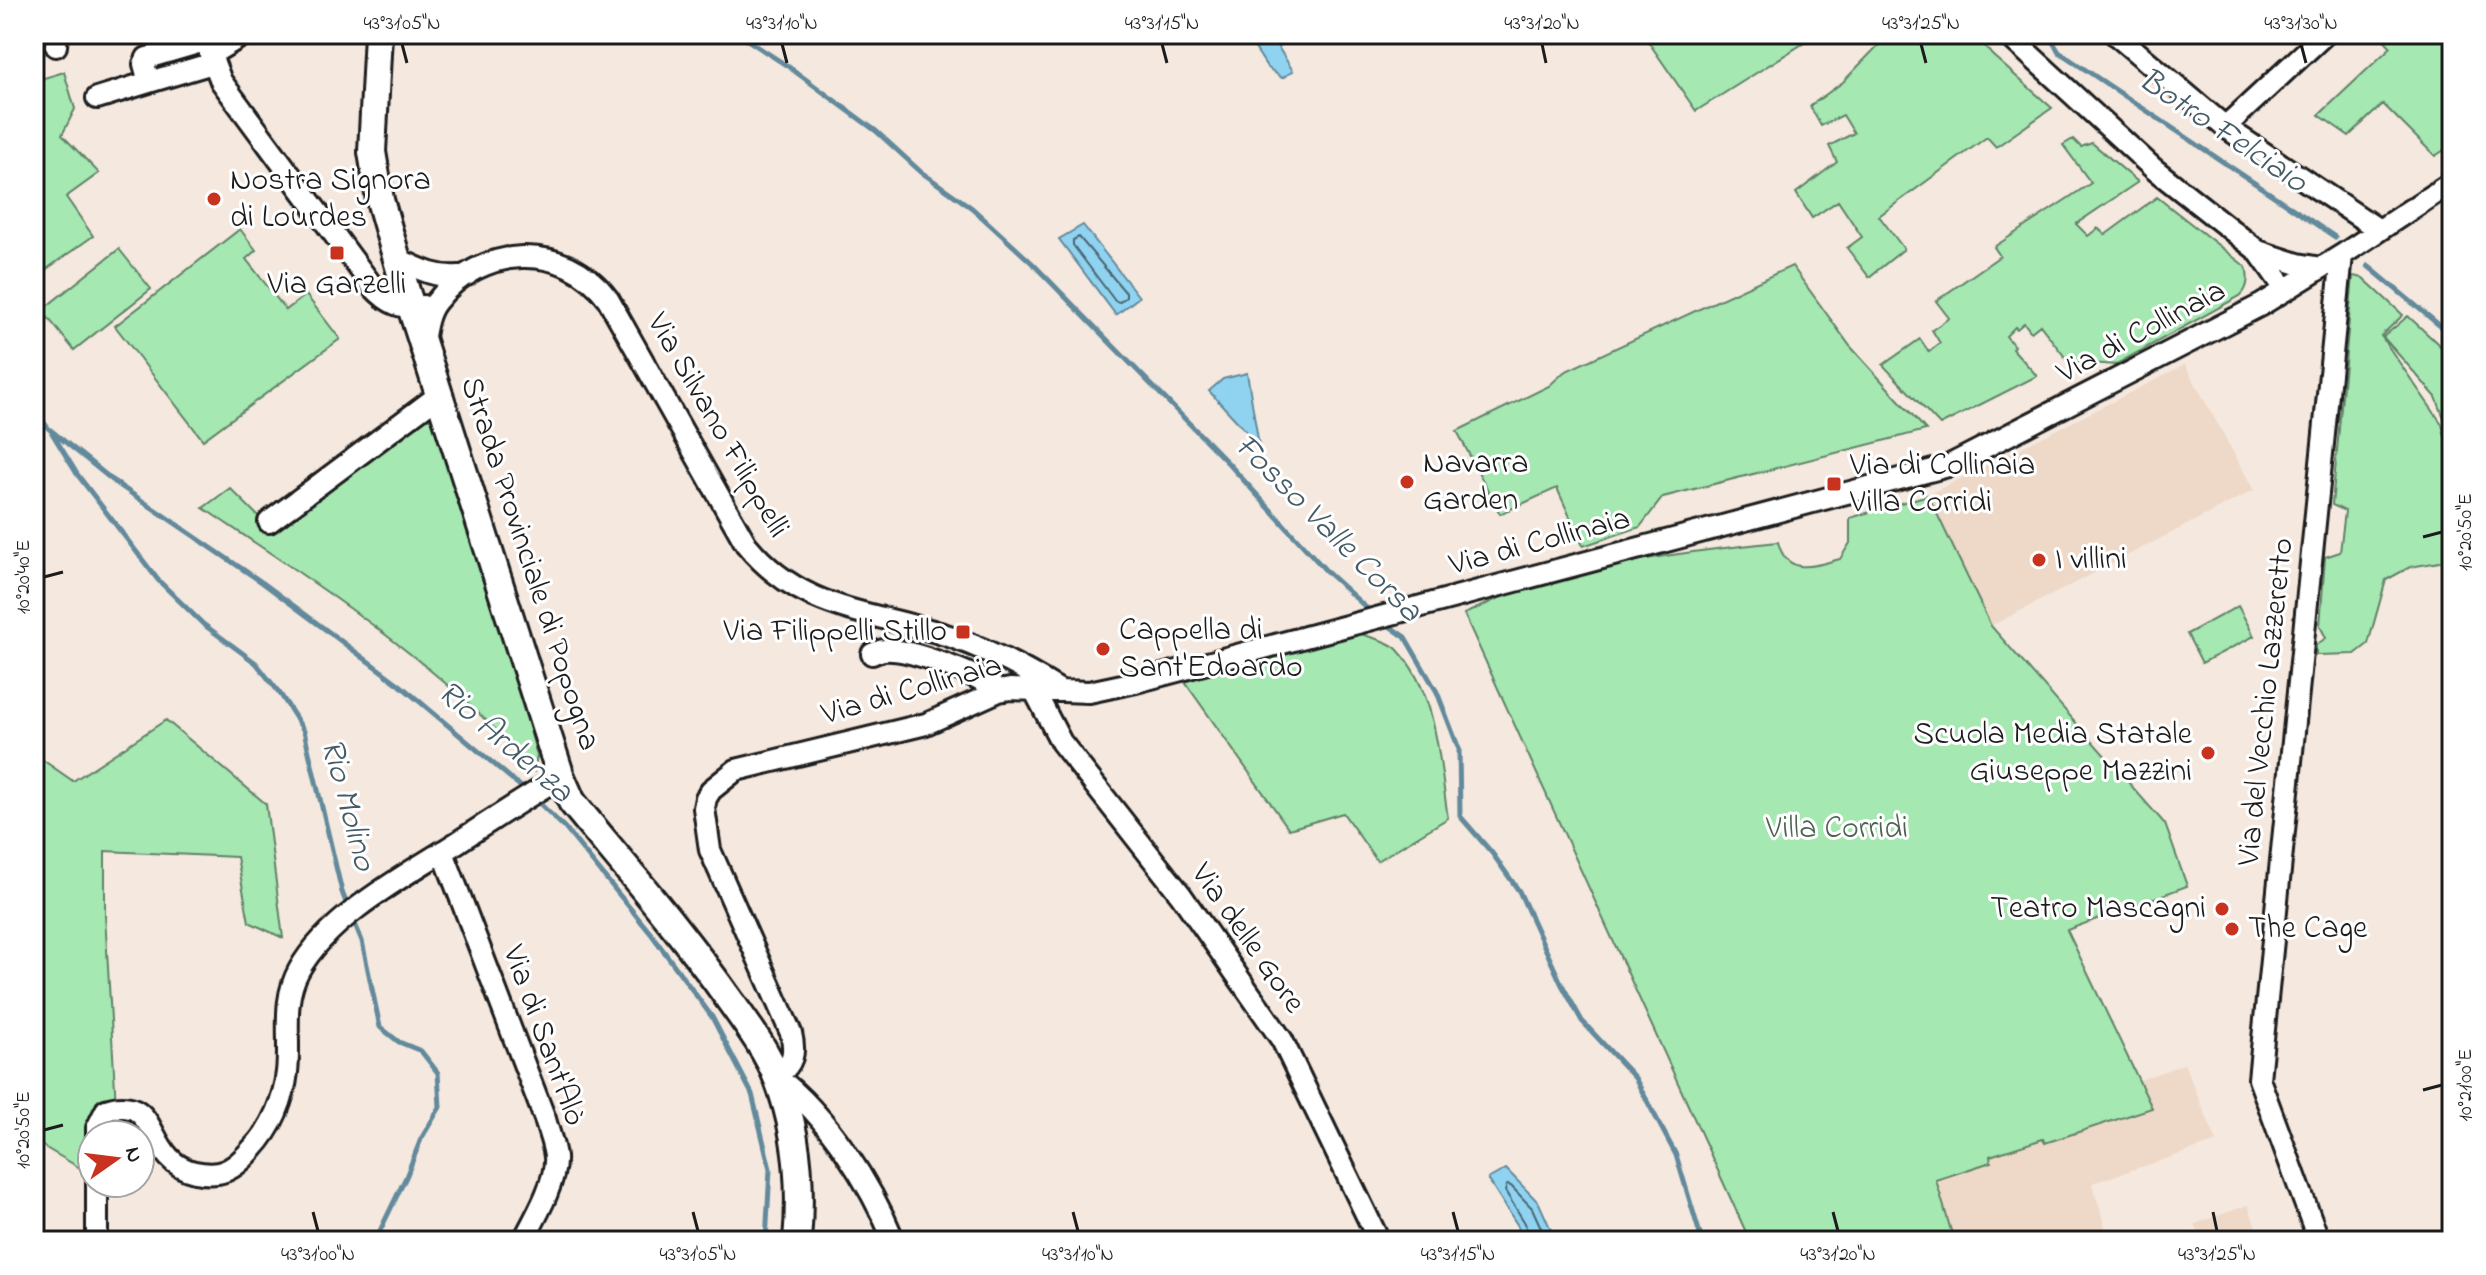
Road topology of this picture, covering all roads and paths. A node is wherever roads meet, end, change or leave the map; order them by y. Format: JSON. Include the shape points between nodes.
{"nodes":[{"id":1,"x":245,"y":34,"type":"edge"},
{"id":2,"x":378,"y":34,"type":"edge"},
{"id":3,"x":2007,"y":34,"type":"edge"},
{"id":4,"x":2115,"y":34,"type":"edge"},
{"id":5,"x":2325,"y":34,"type":"edge"},
{"id":6,"x":207,"y":48,"type":"edge"},
{"id":7,"x":97,"y":98,"type":"dead end"},
{"id":8,"x":2225,"y":127,"type":"junction"},
{"id":9,"x":2452,"y":182,"type":"edge"},
{"id":10,"x":2379,"y":230,"type":"junction"},
{"id":11,"x":2258,"y":251,"type":"junction"},
{"id":12,"x":2342,"y":255,"type":"junction"},
{"id":13,"x":396,"y":258,"type":"junction"},
{"id":14,"x":2321,"y":268,"type":"junction"},
{"id":15,"x":459,"y":276,"type":"junction"},
{"id":16,"x":2285,"y":289,"type":"junction"},
{"id":17,"x":417,"y":300,"type":"junction"},
{"id":18,"x":439,"y":395,"type":"junction"},
{"id":19,"x":269,"y":522,"type":"dead end"},
{"id":20,"x":872,"y":654,"type":"dead end"},
{"id":21,"x":1034,"y":690,"type":"junction"},
{"id":22,"x":1059,"y":690,"type":"junction"},
{"id":23,"x":999,"y":691,"type":"junction"},
{"id":24,"x":540,"y":789,"type":"junction"},
{"id":25,"x":443,"y":852,"type":"junction"},
{"id":26,"x":777,"y":1077,"type":"junction"},
{"id":27,"x":102,"y":1119,"type":"edge"},
{"id":28,"x":145,"y":1119,"type":"edge"},
{"id":29,"x":156,"y":1139,"type":"edge"},
{"id":30,"x":97,"y":1199,"type":"edge"},
{"id":31,"x":97,"y":1241,"type":"edge"},
{"id":32,"x":523,"y":1241,"type":"edge"},
{"id":33,"x":797,"y":1241,"type":"edge"},
{"id":34,"x":894,"y":1241,"type":"edge"},
{"id":35,"x":1379,"y":1241,"type":"edge"},
{"id":36,"x":2319,"y":1241,"type":"edge"}],
"edges":[{"from":1,"to":6,"type":"street"},
{"from":2,"to":13,"type":"main road","name":"Strada Provinciale di Popogna","via":[[372,152]]},
{"from":3,"to":11,"type":"street","via":[[2154,169]]},
{"from":4,"to":8,"type":"street"},
{"from":5,"to":8,"type":"street"},
{"from":6,"to":7,"type":"street","via":[[147,58],[149,82]]},
{"from":6,"to":17,"type":"street","via":[[221,81],[373,287],[391,303]]},
{"from":8,"to":10,"type":"street"},
{"from":9,"to":10,"type":"street","name":"Via di Collinaia"},
{"from":10,"to":12,"type":"street","name":"Via di Collinaia"},
{"from":11,"to":14,"type":"street"},
{"from":11,"to":16,"type":"street"},
{"from":12,"to":14,"type":"street","name":"Via di Collinaia"},
{"from":12,"to":36,"type":"street","name":"Via del Vecchio Lazzeretto","via":[[2259,1079]]},
{"from":13,"to":15,"type":"street","via":[[430,274]]},
{"from":13,"to":17,"type":"main road","name":"Strada Provinciale di Popogna"},
{"from":14,"to":16,"type":"street","name":"Via di Collinaia"},
{"from":15,"to":17,"type":"street","name":"Via Silvano Filippelli"},
{"from":15,"to":17,"type":"street","name":"Via Silvano Filippelli"},
{"from":15,"to":22,"type":"street","name":"Via Silvano Filippelli","via":[[500,261],[536,256],[567,264],[590,279],[608,299],[746,544],[778,577],[819,600],[960,640]]},
{"from":16,"to":22,"type":"street","name":"Via di Collinaia","via":[[1948,466],[1136,682],[1089,692]]},
{"from":17,"to":18,"type":"main road","name":"Strada Provinciale di Popogna","via":[[423,344]]},
{"from":18,"to":19,"type":"street"},
{"from":18,"to":24,"type":"main road","name":"Strada Provinciale di Popogna"},
{"from":20,"to":23,"type":"street","via":[[883,649],[905,653],[976,676]]},
{"from":21,"to":22,"type":"street","name":"Via di Collinaia"},
{"from":21,"to":23,"type":"street","name":"Via di Collinaia"},
{"from":21,"to":35,"type":"street","name":"Via delle Gore","via":[[1061,742],[1181,895],[1282,1040]]},
{"from":23,"to":26,"type":"street","name":"Via di Collinaia","via":[[926,724],[736,770],[706,798],[710,850],[791,1033],[792,1064]]},
{"from":24,"to":25,"type":"street"},
{"from":24,"to":26,"type":"main road","name":"Strada Provinciale di Popogna","via":[[572,802],[706,966],[766,1052]]},
{"from":25,"to":29,"type":"street","via":[[324,935],[296,975],[288,1011],[288,1071],[282,1098],[259,1142],[234,1166],[205,1174],[174,1164]]},
{"from":25,"to":32,"type":"street","name":"Via di Sant'Alò","via":[[545,1119],[555,1158]]},
{"from":26,"to":33,"type":"main road","name":"Strada Provinciale di Popogna","via":[[797,1147]]},
{"from":26,"to":34,"type":"street","via":[[801,1095],[829,1129],[881,1209]]},
{"from":27,"to":28,"type":"street","via":[[106,1110],[122,1105]]},
{"from":30,"to":31,"type":"street"}]}
